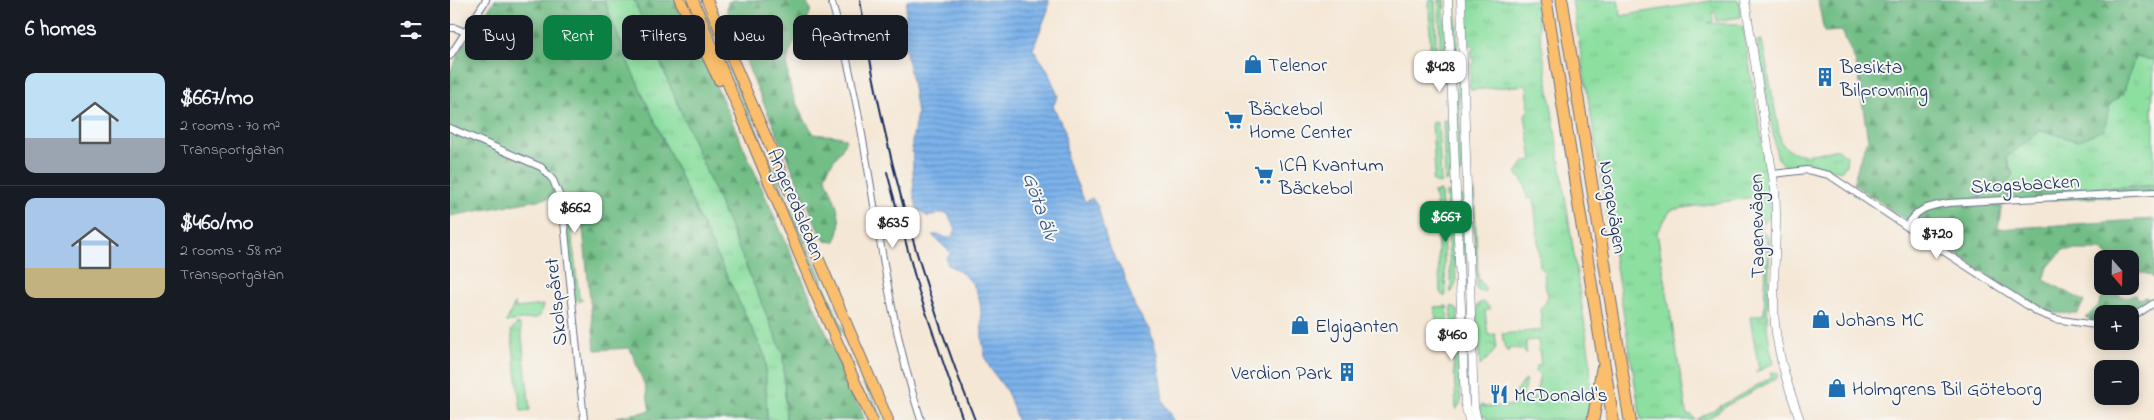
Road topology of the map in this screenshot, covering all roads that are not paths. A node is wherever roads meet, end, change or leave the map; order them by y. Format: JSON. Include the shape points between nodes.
{"nodes":[{"id":1,"x":486,"y":0,"type":"edge"},
{"id":2,"x":680,"y":0,"type":"edge"},
{"id":3,"x":692,"y":0,"type":"edge"},
{"id":4,"x":706,"y":0,"type":"edge"},
{"id":5,"x":831,"y":0,"type":"edge"},
{"id":6,"x":1448,"y":0,"type":"edge"},
{"id":7,"x":1461,"y":0,"type":"edge"},
{"id":8,"x":1546,"y":0,"type":"edge"},
{"id":9,"x":1562,"y":0,"type":"edge"},
{"id":10,"x":1745,"y":0,"type":"edge"},
{"id":11,"x":476,"y":15,"type":"edge"},
{"id":12,"x":450,"y":28,"type":"edge"},
{"id":13,"x":465,"y":32,"type":"joint"},
{"id":14,"x":450,"y":56,"type":"edge"},
{"id":15,"x":450,"y":128,"type":"edge"},
{"id":16,"x":747,"y":132,"type":"junction"},
{"id":17,"x":1773,"y":174,"type":"junction"},
{"id":18,"x":2154,"y":192,"type":"edge"},
{"id":19,"x":1906,"y":226,"type":"junction"},
{"id":20,"x":2154,"y":303,"type":"edge"},
{"id":21,"x":2139,"y":313,"type":"edge"},
{"id":22,"x":2094,"y":325,"type":"edge"},
{"id":23,"x":1603,"y":358,"type":"junction"},
{"id":24,"x":584,"y":420,"type":"edge"},
{"id":25,"x":872,"y":420,"type":"edge"},
{"id":26,"x":888,"y":420,"type":"edge"},
{"id":27,"x":921,"y":420,"type":"edge"},
{"id":28,"x":1469,"y":420,"type":"edge"},
{"id":29,"x":1477,"y":420,"type":"edge"},
{"id":30,"x":1593,"y":420,"type":"edge"},
{"id":31,"x":1613,"y":420,"type":"edge"},
{"id":32,"x":1630,"y":420,"type":"edge"},
{"id":33,"x":1800,"y":420,"type":"edge"}],
"edges":[{"from":1,"to":11,"type":"street"},
{"from":2,"to":16,"type":"highway","via":[[736,116]]},
{"from":3,"to":16,"type":"highway","name":"Angeredsleden"},
{"from":4,"to":26,"type":"highway","name":"Angeredsleden"},
{"from":5,"to":27,"type":"street","via":[[862,135],[898,342]]},
{"from":6,"to":28,"type":"street","via":[[1465,404]]},
{"from":7,"to":29,"type":"street","via":[[1474,407]]},
{"from":8,"to":23,"type":"highway","name":"Norgevägen"},
{"from":9,"to":32,"type":"highway","name":"Norgevägen"},
{"from":10,"to":17,"type":"street","name":"Tagenevägen"},
{"from":12,"to":13,"type":"street"},
{"from":13,"to":14,"type":"street"},
{"from":15,"to":24,"type":"street","name":"Skolspåret","via":[[541,167],[553,180],[561,198]]},
{"from":16,"to":25,"type":"highway","name":"Angeredsleden"},
{"from":17,"to":19,"type":"street","via":[[1807,170],[1829,175]]},
{"from":17,"to":33,"type":"street","name":"Tagenevägen","via":[[1777,210],[1775,323],[1779,353]]},
{"from":18,"to":19,"type":"street","name":"Skogsbacken","via":[[1948,203],[1925,207]]},
{"from":19,"to":22,"type":"street","via":[[2039,313],[2055,319]]},
{"from":20,"to":21,"type":"street"},
{"from":23,"to":30,"type":"highway"},
{"from":23,"to":31,"type":"highway","name":"Norgevägen"}]}
